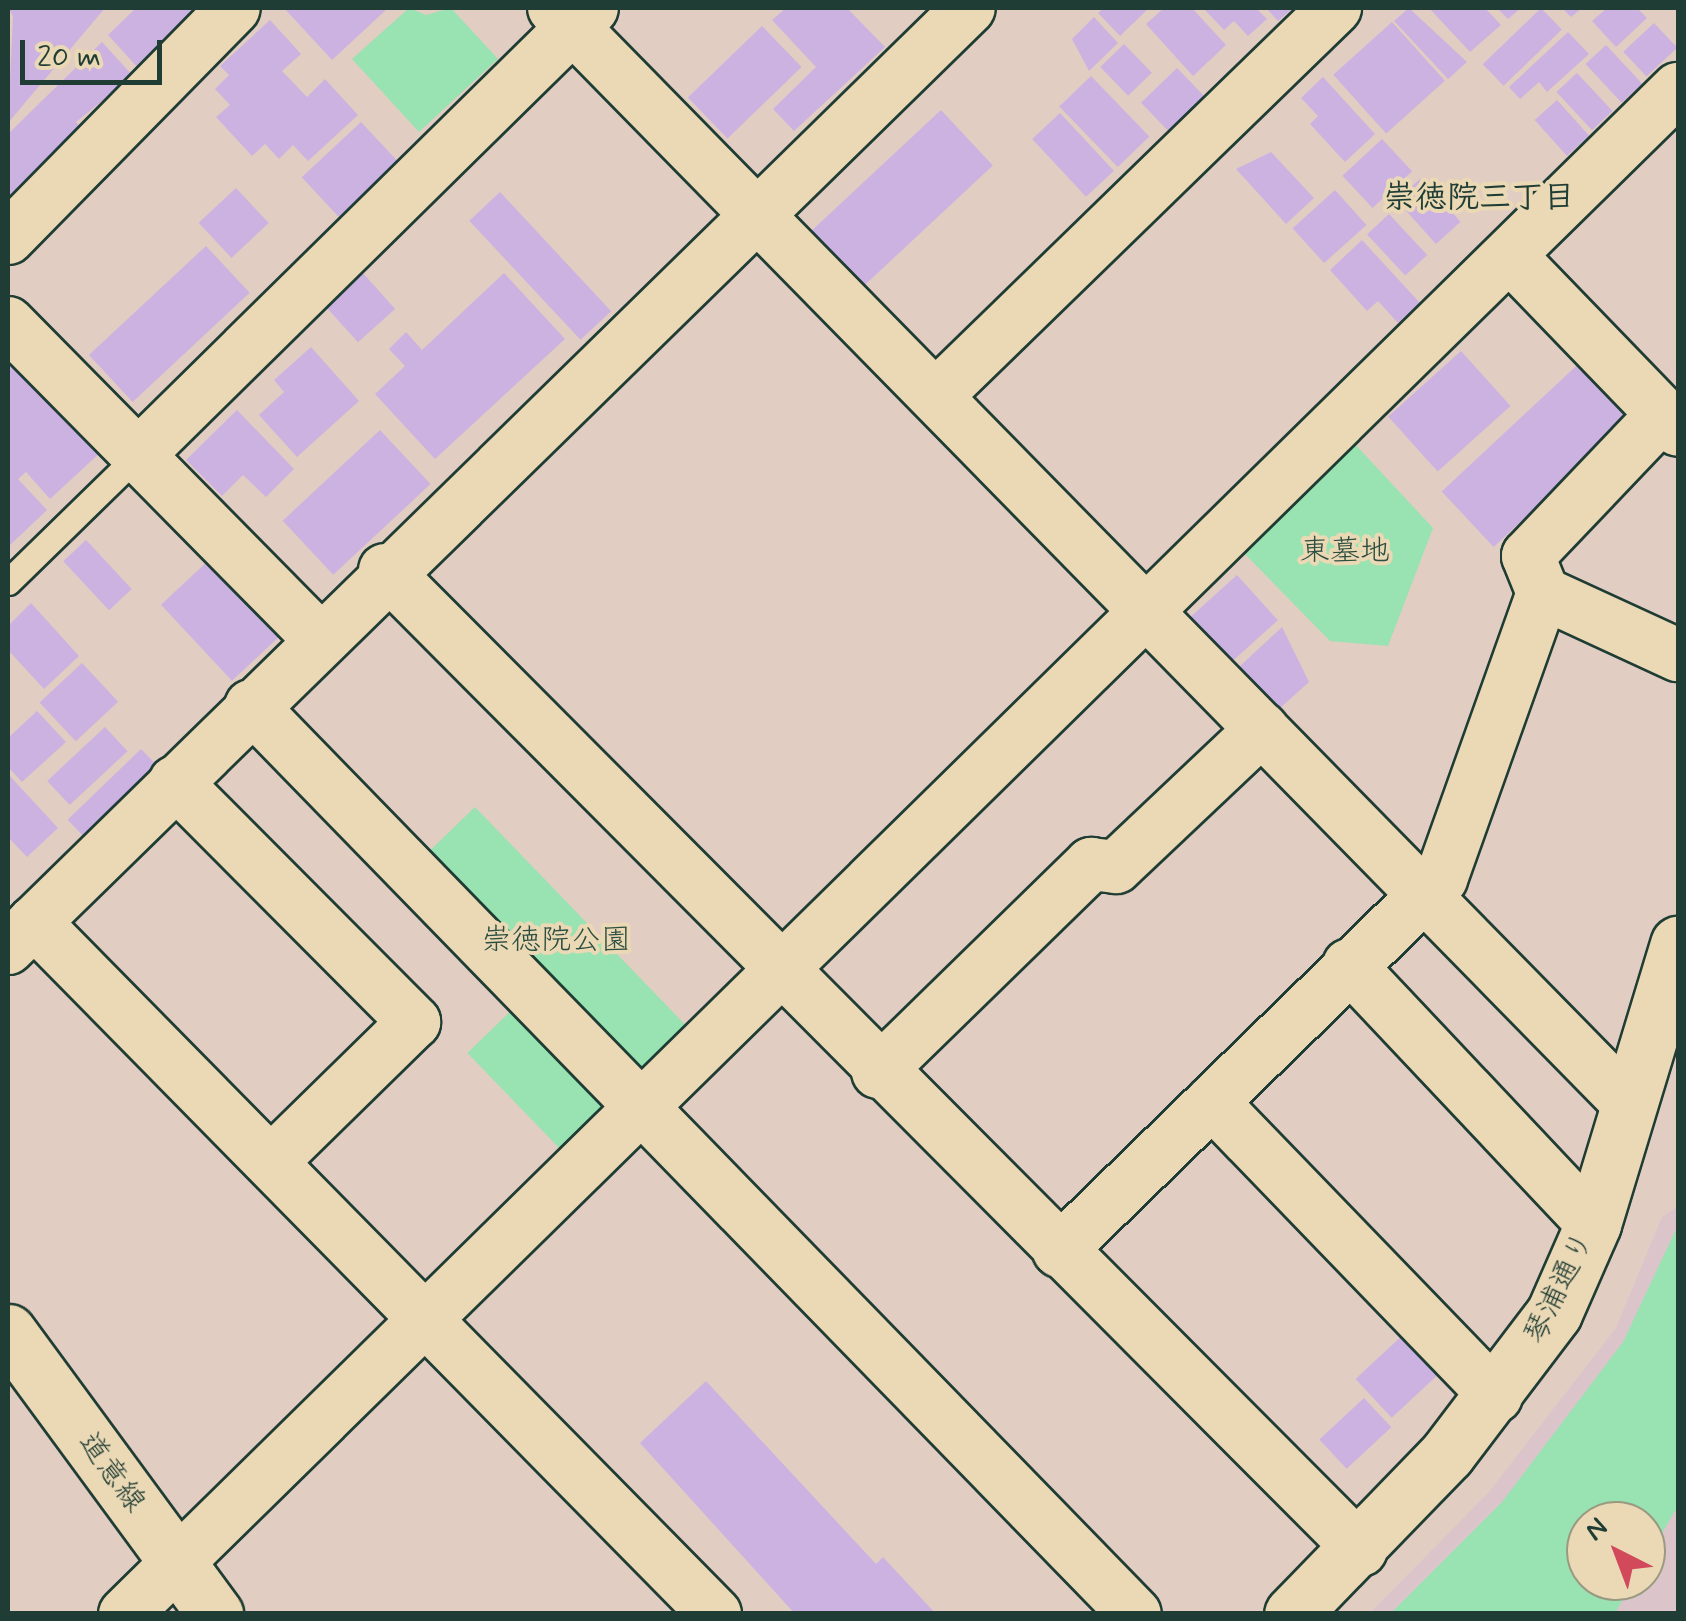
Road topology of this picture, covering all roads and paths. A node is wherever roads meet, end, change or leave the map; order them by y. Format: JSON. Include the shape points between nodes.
{"nodes":[{"id":1,"x":234,"y":8,"type":"edge"},
{"id":2,"x":969,"y":8,"type":"edge"},
{"id":3,"x":1335,"y":8,"type":"edge"},
{"id":4,"x":573,"y":14,"type":"edge"},
{"id":5,"x":1678,"y":89,"type":"edge"},
{"id":6,"x":760,"y":210,"type":"junction"},
{"id":7,"x":8,"y":238,"type":"edge"},
{"id":8,"x":1511,"y":257,"type":"junction"},
{"id":9,"x":8,"y":323,"type":"edge"},
{"id":10,"x":938,"y":394,"type":"junction"},
{"id":11,"x":1671,"y":422,"type":"edge"},
{"id":12,"x":138,"y":455,"type":"junction"},
{"id":13,"x":385,"y":570,"type":"junction"},
{"id":14,"x":8,"y":582,"type":"edge"},
{"id":15,"x":1543,"y":593,"type":"junction"},
{"id":16,"x":1143,"y":607,"type":"junction"},
{"id":17,"x":318,"y":636,"type":"junction"},
{"id":18,"x":1678,"y":655,"type":"edge"},
{"id":19,"x":251,"y":706,"type":"junction"},
{"id":20,"x":1262,"y":729,"type":"junction"},
{"id":21,"x":175,"y":782,"type":"junction"},
{"id":22,"x":1422,"y":894,"type":"junction"},
{"id":23,"x":21,"y":935,"type":"edge"},
{"id":24,"x":1678,"y":944,"type":"edge"},
{"id":25,"x":1349,"y":966,"type":"junction"},
{"id":26,"x":774,"y":970,"type":"junction"},
{"id":27,"x":878,"y":1072,"type":"junction"},
{"id":28,"x":640,"y":1099,"type":"junction"},
{"id":29,"x":1212,"y":1102,"type":"junction"},
{"id":30,"x":1630,"y":1105,"type":"junction"},
{"id":31,"x":272,"y":1161,"type":"junction"},
{"id":32,"x":1592,"y":1224,"type":"junction"},
{"id":33,"x":1059,"y":1252,"type":"junction"},
{"id":34,"x":423,"y":1315,"type":"junction"},
{"id":35,"x":10,"y":1343,"type":"edge"},
{"id":36,"x":1496,"y":1396,"type":"junction"},
{"id":37,"x":1361,"y":1550,"type":"junction"},
{"id":38,"x":176,"y":1561,"type":"junction"},
{"id":39,"x":126,"y":1614,"type":"edge"},
{"id":40,"x":214,"y":1614,"type":"edge"},
{"id":41,"x":715,"y":1614,"type":"edge"},
{"id":42,"x":1134,"y":1614,"type":"edge"},
{"id":43,"x":1292,"y":1614,"type":"edge"}],
"edges":[{"from":1,"to":7,"type":"street"},
{"from":2,"to":6,"type":"street"},
{"from":3,"to":10,"type":"street"},
{"from":4,"to":6,"type":"street"},
{"from":4,"to":12,"type":"street"},
{"from":5,"to":8,"type":"street"},
{"from":6,"to":10,"type":"street"},
{"from":6,"to":13,"type":"street"},
{"from":8,"to":11,"type":"street"},
{"from":8,"to":16,"type":"street"},
{"from":9,"to":12,"type":"street"},
{"from":10,"to":16,"type":"street"},
{"from":11,"to":15,"type":"street","via":[[1528,556]]},
{"from":12,"to":14,"type":"lane"},
{"from":12,"to":17,"type":"street"},
{"from":13,"to":17,"type":"street"},
{"from":13,"to":26,"type":"street"},
{"from":15,"to":18,"type":"street"},
{"from":15,"to":22,"type":"street","via":[[1441,878]]},
{"from":16,"to":20,"type":"street"},
{"from":16,"to":26,"type":"street"},
{"from":17,"to":19,"type":"street"},
{"from":19,"to":21,"type":"street"},
{"from":19,"to":28,"type":"street"},
{"from":20,"to":22,"type":"street"},
{"from":20,"to":27,"type":"street","via":[[1116,867],[1091,864]]},
{"from":21,"to":23,"type":"street"},
{"from":21,"to":31,"type":"street","via":[[414,1022]]},
{"from":22,"to":25,"type":"street"},
{"from":22,"to":30,"type":"street"},
{"from":23,"to":31,"type":"street"},
{"from":24,"to":30,"type":"street","name":"琴浦通り"},
{"from":25,"to":29,"type":"street"},
{"from":25,"to":32,"type":"street"},
{"from":26,"to":27,"type":"street"},
{"from":26,"to":28,"type":"street"},
{"from":27,"to":33,"type":"street"},
{"from":28,"to":34,"type":"street"},
{"from":28,"to":42,"type":"street"},
{"from":29,"to":33,"type":"street"},
{"from":29,"to":36,"type":"street"},
{"from":30,"to":32,"type":"street","name":"琴浦通り"},
{"from":31,"to":34,"type":"street"},
{"from":32,"to":36,"type":"street","name":"琴浦通り","via":[[1554,1313]]},
{"from":33,"to":37,"type":"street"},
{"from":34,"to":38,"type":"street"},
{"from":34,"to":41,"type":"street"},
{"from":35,"to":38,"type":"street","name":"道意線"},
{"from":36,"to":37,"type":"street","name":"琴浦通り"},
{"from":37,"to":43,"type":"street","name":"琴浦通り"},
{"from":38,"to":39,"type":"street"},
{"from":38,"to":40,"type":"street","name":"道意線"}]}
